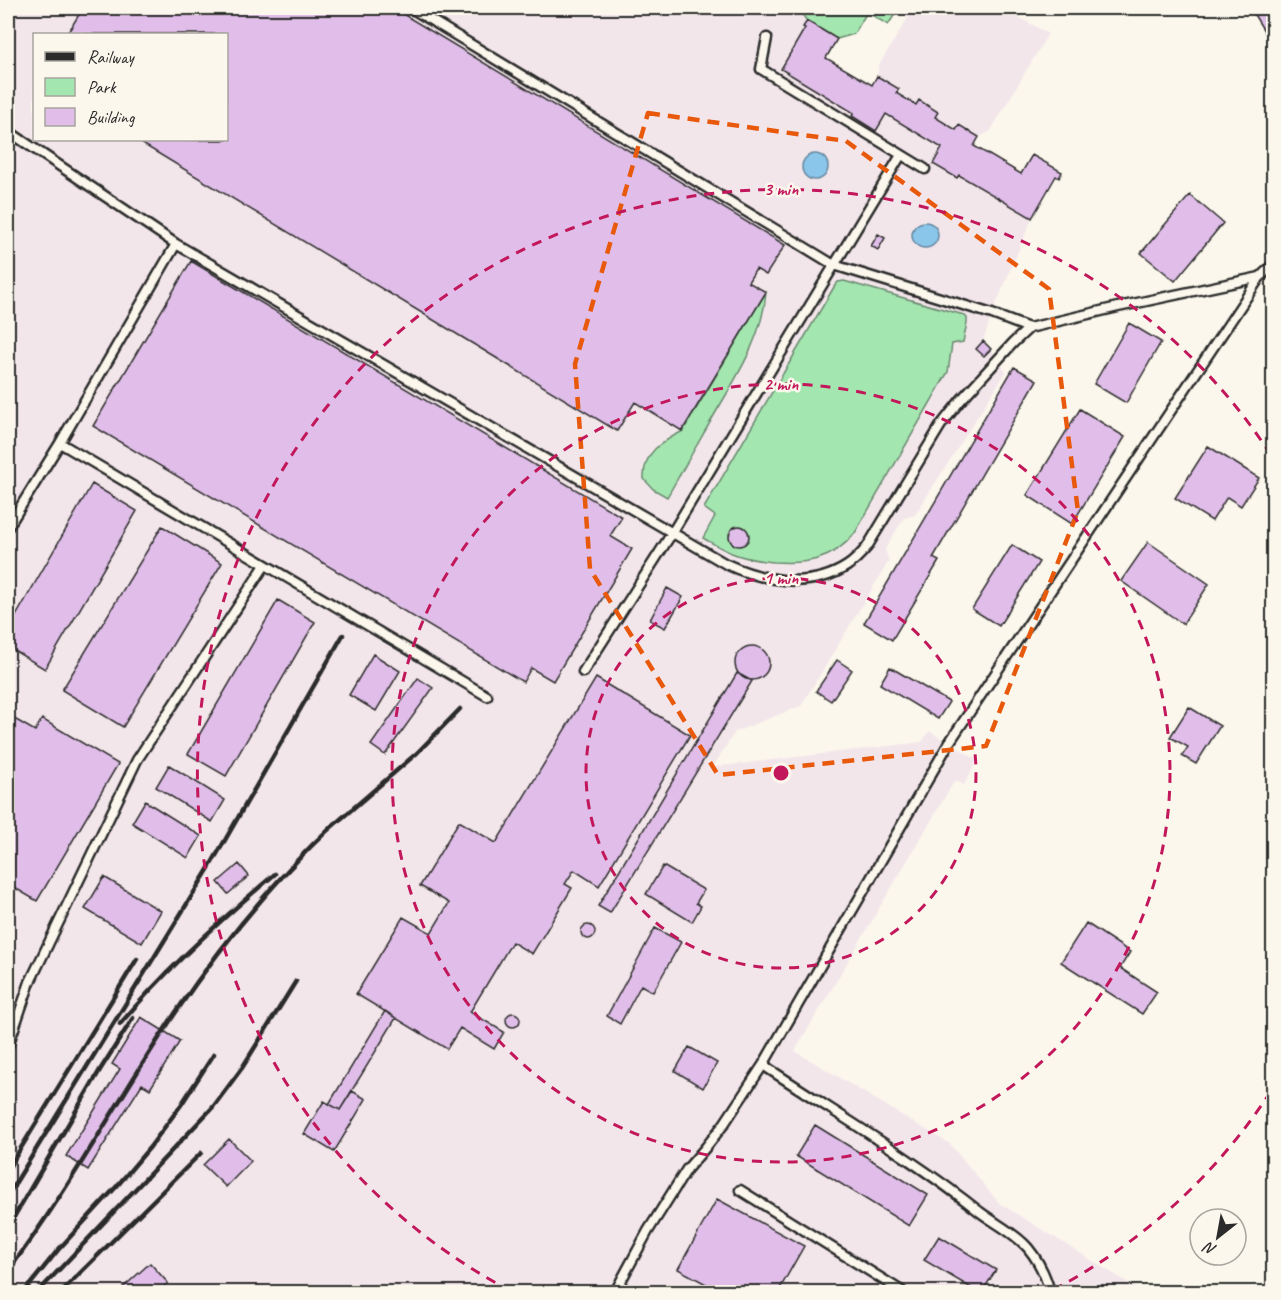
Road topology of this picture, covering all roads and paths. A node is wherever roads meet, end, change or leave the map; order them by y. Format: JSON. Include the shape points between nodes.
{"nodes":[{"id":1,"x":411,"y":8,"type":"edge"},
{"id":2,"x":767,"y":38,"type":"dead end"},
{"id":3,"x":8,"y":131,"type":"edge"},
{"id":4,"x":901,"y":155,"type":"junction"},
{"id":5,"x":925,"y":170,"type":"dead end"},
{"id":6,"x":176,"y":244,"type":"junction"},
{"id":7,"x":1274,"y":264,"type":"edge"},
{"id":8,"x":834,"y":265,"type":"junction"},
{"id":9,"x":1260,"y":277,"type":"junction"},
{"id":10,"x":1029,"y":328,"type":"junction"},
{"id":11,"x":60,"y":443,"type":"junction"},
{"id":12,"x":8,"y":527,"type":"edge"},
{"id":13,"x":672,"y":533,"type":"junction"},
{"id":14,"x":265,"y":565,"type":"junction"},
{"id":15,"x":583,"y":672,"type":"dead end"},
{"id":16,"x":487,"y":696,"type":"dead end"},
{"id":17,"x":8,"y":1046,"type":"edge"},
{"id":18,"x":763,"y":1065,"type":"junction"},
{"id":19,"x":740,"y":1190,"type":"dead end"},
{"id":20,"x":615,"y":1293,"type":"edge"},
{"id":21,"x":903,"y":1293,"type":"edge"},
{"id":22,"x":1050,"y":1293,"type":"edge"}],
"edges":[{"from":1,"to":8,"type":"lane"},
{"from":2,"to":4,"type":"lane","via":[[761,69]]},
{"from":3,"to":6,"type":"lane"},
{"from":4,"to":5,"type":"lane"},
{"from":4,"to":8,"type":"lane"},
{"from":6,"to":11,"type":"lane"},
{"from":6,"to":13,"type":"lane"},
{"from":7,"to":9,"type":"lane"},
{"from":8,"to":10,"type":"lane"},
{"from":8,"to":13,"type":"lane"},
{"from":9,"to":10,"type":"lane"},
{"from":9,"to":18,"type":"lane","via":[[949,743]]},
{"from":10,"to":13,"type":"lane","via":[[941,425],[867,547],[843,569],[795,581],[761,577],[726,564]]},
{"from":11,"to":12,"type":"lane"},
{"from":11,"to":14,"type":"lane"},
{"from":13,"to":15,"type":"lane"},
{"from":14,"to":16,"type":"lane"},
{"from":14,"to":17,"type":"lane","via":[[137,760],[30,982]]},
{"from":18,"to":20,"type":"lane","via":[[671,1193]]},
{"from":18,"to":22,"type":"lane","via":[[953,1190],[1012,1234],[1028,1248],[1043,1271]]},
{"from":19,"to":21,"type":"lane"}]}
